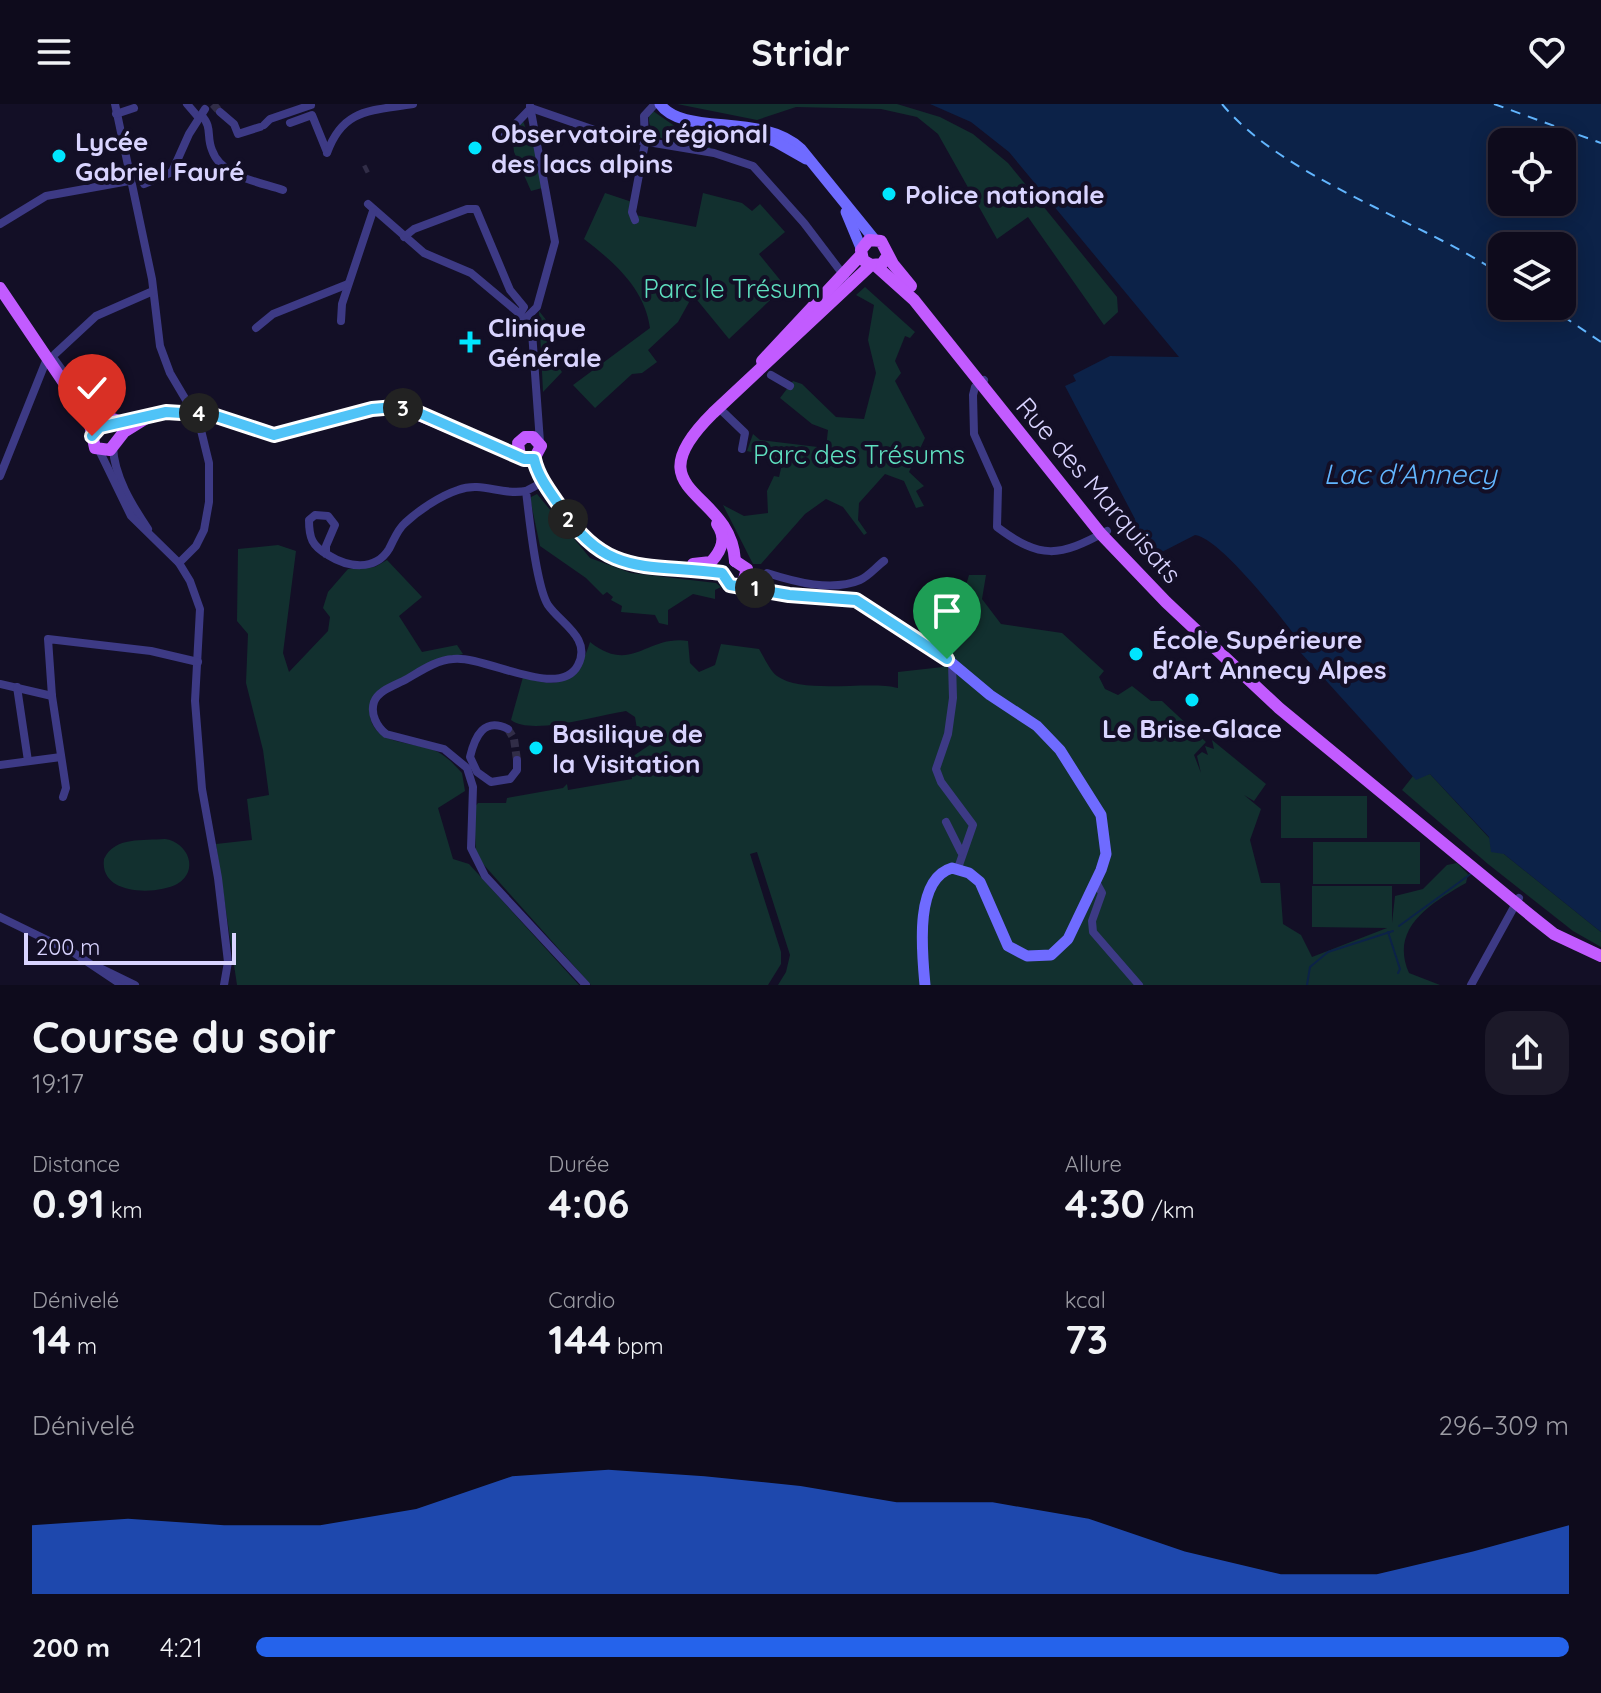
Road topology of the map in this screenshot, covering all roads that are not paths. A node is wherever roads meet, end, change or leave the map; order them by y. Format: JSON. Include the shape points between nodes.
{"nodes":[{"id":1,"x":187,"y":104,"type":"edge"},
{"id":2,"x":413,"y":104,"type":"edge"},
{"id":3,"x":658,"y":104,"type":"edge"},
{"id":4,"x":115,"y":107,"type":"edge"},
{"id":5,"x":531,"y":107,"type":"edge"},
{"id":6,"x":134,"y":108,"type":"dead end"},
{"id":7,"x":209,"y":109,"type":"edge"},
{"id":8,"x":305,"y":109,"type":"edge"},
{"id":9,"x":290,"y":123,"type":"dead end"},
{"id":10,"x":505,"y":135,"type":"dead end"},
{"id":11,"x":645,"y":143,"type":"junction"},
{"id":12,"x":135,"y":184,"type":"junction"},
{"id":13,"x":283,"y":190,"type":"dead end"},
{"id":14,"x":836,"y":194,"type":"junction"},
{"id":15,"x":635,"y":220,"type":"dead end"},
{"id":16,"x":0,"y":224,"type":"edge"},
{"id":17,"x":404,"y":237,"type":"junction"},
{"id":18,"x":874,"y":239,"type":"junction"},
{"id":19,"x":861,"y":252,"type":"junction"},
{"id":20,"x":888,"y":255,"type":"junction"},
{"id":21,"x":874,"y":266,"type":"junction"},
{"id":22,"x":0,"y":275,"type":"edge"},
{"id":23,"x":845,"y":276,"type":"junction"},
{"id":24,"x":349,"y":284,"type":"junction"},
{"id":25,"x":0,"y":288,"type":"edge"},
{"id":26,"x":153,"y":291,"type":"junction"},
{"id":27,"x":839,"y":294,"type":"junction"},
{"id":28,"x":523,"y":317,"type":"junction"},
{"id":29,"x":341,"y":321,"type":"dead end"},
{"id":30,"x":256,"y":328,"type":"dead end"},
{"id":31,"x":52,"y":356,"type":"junction"},
{"id":32,"x":753,"y":374,"type":"junction"},
{"id":33,"x":771,"y":375,"type":"dead end"},
{"id":34,"x":982,"y":381,"type":"junction"},
{"id":35,"x":790,"y":386,"type":"dead end"},
{"id":36,"x":76,"y":389,"type":"junction"},
{"id":37,"x":719,"y":408,"type":"junction"},
{"id":38,"x":153,"y":414,"type":"junction"},
{"id":39,"x":538,"y":416,"type":"junction"},
{"id":40,"x":134,"y":418,"type":"junction"},
{"id":41,"x":102,"y":429,"type":"junction"},
{"id":42,"x":524,"y":438,"type":"junction"},
{"id":43,"x":476,"y":439,"type":"junction"},
{"id":44,"x":540,"y":442,"type":"junction"},
{"id":45,"x":115,"y":444,"type":"junction"},
{"id":46,"x":742,"y":449,"type":"dead end"},
{"id":47,"x":99,"y":450,"type":"junction"},
{"id":48,"x":520,"y":456,"type":"junction"},
{"id":49,"x":534,"y":459,"type":"junction"},
{"id":50,"x":0,"y":476,"type":"edge"},
{"id":51,"x":543,"y":482,"type":"junction"},
{"id":52,"x":526,"y":491,"type":"junction"},
{"id":53,"x":714,"y":514,"type":"junction"},
{"id":54,"x":1104,"y":533,"type":"junction"},
{"id":55,"x":155,"y":539,"type":"junction"},
{"id":56,"x":326,"y":554,"type":"junction"},
{"id":57,"x":735,"y":561,"type":"junction"},
{"id":58,"x":884,"y":561,"type":"dead end"},
{"id":59,"x":179,"y":563,"type":"junction"},
{"id":60,"x":670,"y":569,"type":"junction"},
{"id":61,"x":748,"y":572,"type":"junction"},
{"id":62,"x":722,"y":573,"type":"junction"},
{"id":63,"x":739,"y":585,"type":"junction"},
{"id":64,"x":764,"y":587,"type":"junction"},
{"id":65,"x":198,"y":662,"type":"junction"},
{"id":66,"x":952,"y":663,"type":"junction"},
{"id":67,"x":0,"y":684,"type":"edge"},
{"id":68,"x":17,"y":687,"type":"junction"},
{"id":69,"x":52,"y":696,"type":"junction"},
{"id":70,"x":508,"y":729,"type":"dead end"},
{"id":71,"x":61,"y":757,"type":"junction"},
{"id":72,"x":517,"y":760,"type":"dead end"},
{"id":73,"x":28,"y":761,"type":"junction"},
{"id":74,"x":0,"y":765,"type":"edge"},
{"id":75,"x":63,"y":797,"type":"dead end"},
{"id":76,"x":946,"y":822,"type":"dead end"},
{"id":77,"x":961,"y":852,"type":"junction"},
{"id":78,"x":958,"y":868,"type":"junction"},
{"id":79,"x":1096,"y":882,"type":"junction"},
{"id":80,"x":1517,"y":901,"type":"junction"},
{"id":81,"x":0,"y":917,"type":"edge"},
{"id":82,"x":1601,"y":956,"type":"edge"},
{"id":83,"x":95,"y":966,"type":"junction"},
{"id":84,"x":122,"y":985,"type":"edge"},
{"id":85,"x":135,"y":985,"type":"edge"},
{"id":86,"x":224,"y":985,"type":"edge"},
{"id":87,"x":586,"y":985,"type":"edge"},
{"id":88,"x":925,"y":985,"type":"edge"},
{"id":89,"x":1139,"y":985,"type":"edge"},
{"id":90,"x":1471,"y":985,"type":"edge"}],
"edges":[{"from":1,"to":7,"type":"street"},
{"from":2,"to":9,"type":"street","via":[[355,115],[339,129],[327,153],[312,115]]},
{"from":3,"to":11,"type":"street","via":[[646,110]]},
{"from":3,"to":14,"type":"main road","via":[[675,117],[738,127],[776,142],[808,160]]},
{"from":4,"to":6,"type":"street"},
{"from":4,"to":12,"type":"street"},
{"from":5,"to":10,"type":"street"},
{"from":5,"to":11,"type":"street"},
{"from":5,"to":28,"type":"street","via":[[555,242],[537,307]]},
{"from":7,"to":8,"type":"street","via":[[234,124],[238,134]]},
{"from":7,"to":12,"type":"street","via":[[172,172]]},
{"from":7,"to":13,"type":"street","via":[[212,152],[226,169]]},
{"from":11,"to":15,"type":"street","via":[[632,212]]},
{"from":11,"to":23,"type":"street","via":[[714,153],[753,166]]},
{"from":12,"to":16,"type":"street","via":[[46,196]]},
{"from":12,"to":26,"type":"street"},
{"from":14,"to":18,"type":"main road"},
{"from":14,"to":19,"type":"main road"},
{"from":17,"to":24,"type":"street","via":[[371,208]]},
{"from":17,"to":28,"type":"street","via":[[424,253],[471,273]]},
{"from":17,"to":28,"type":"street","via":[[476,209],[510,290],[524,307]]},
{"from":18,"to":19,"type":"main road"},
{"from":18,"to":20,"type":"main road","name":"Rue des Marquisats","via":[[884,243]]},
{"from":19,"to":21,"type":"main road","name":"Rue des Marquisats"},
{"from":19,"to":23,"type":"main road"},
{"from":20,"to":21,"type":"main road"},
{"from":20,"to":34,"type":"main road","name":"Rue des Marquisats"},
{"from":21,"to":27,"type":"main road"},
{"from":21,"to":34,"type":"main road","name":"Rue des Marquisats","via":[[914,300]]},
{"from":22,"to":31,"type":"main road"},
{"from":23,"to":27,"type":"street"},
{"from":23,"to":32,"type":"main road","via":[[780,339]]},
{"from":24,"to":29,"type":"street"},
{"from":24,"to":30,"type":"street","via":[[273,314]]},
{"from":25,"to":31,"type":"main road"},
{"from":26,"to":31,"type":"street","via":[[96,316]]},
{"from":26,"to":59,"type":"street","via":[[163,356],[199,422],[209,463],[204,530]]},
{"from":27,"to":32,"type":"main road"},
{"from":28,"to":39,"type":"street","via":[[532,332]]},
{"from":31,"to":36,"type":"main road"},
{"from":31,"to":41,"type":"main road"},
{"from":31,"to":50,"type":"street"},
{"from":32,"to":37,"type":"main road"},
{"from":33,"to":35,"type":"street"},
{"from":34,"to":54,"type":"main road","name":"Rue des Marquisats"},
{"from":34,"to":54,"type":"street","via":[[973,395],[974,434],[998,488],[994,523],[1023,547],[1037,551],[1074,548]]},
{"from":36,"to":40,"type":"main road","via":[[103,417]]},
{"from":36,"to":41,"type":"main road"},
{"from":37,"to":46,"type":"street","via":[[745,433]]},
{"from":37,"to":53,"type":"main road","via":[[689,438],[680,463],[689,490]]},
{"from":38,"to":40,"type":"main road"},
{"from":38,"to":43,"type":"main road","bridge":true,"via":[[213,415],[274,435],[372,409],[400,407]]},
{"from":38,"to":45,"type":"main road"},
{"from":39,"to":42,"type":"street"},
{"from":39,"to":44,"type":"street"},
{"from":40,"to":41,"type":"main road"},
{"from":41,"to":45,"type":"main road"},
{"from":41,"to":47,"type":"main road","via":[[93,444]]},
{"from":42,"to":43,"type":"main road"},
{"from":42,"to":44,"type":"main road"},
{"from":42,"to":48,"type":"main road","via":[[517,446]]},
{"from":43,"to":48,"type":"main road"},
{"from":44,"to":49,"type":"main road"},
{"from":45,"to":47,"type":"main road"},
{"from":45,"to":55,"type":"street","via":[[115,465],[126,492]]},
{"from":47,"to":55,"type":"street","via":[[131,516]]},
{"from":48,"to":49,"type":"main road"},
{"from":49,"to":51,"type":"main road"},
{"from":51,"to":52,"type":"street"},
{"from":51,"to":60,"type":"main road","via":[[574,528],[606,556]]},
{"from":52,"to":56,"type":"street","via":[[477,485],[459,489],[405,522],[379,560],[357,566]]},
{"from":52,"to":87,"type":"street","via":[[544,598],[579,641],[576,669],[546,680],[482,661],[443,660],[380,694],[373,716],[386,734],[444,749],[467,768],[473,787],[474,858]]},
{"from":53,"to":57,"type":"main road","via":[[731,533]]},
{"from":53,"to":60,"type":"main road","via":[[723,537],[717,556],[704,564]]},
{"from":54,"to":80,"type":"main road","name":"Rue des Marquisats","via":[[1218,653]]},
{"from":55,"to":59,"type":"street"},
{"from":56,"to":56,"type":"street","via":[[335,525],[318,514],[309,520],[310,536]]},
{"from":57,"to":61,"type":"main road"},
{"from":57,"to":62,"type":"main road"},
{"from":58,"to":64,"type":"street","via":[[862,579],[844,585],[767,573]]},
{"from":59,"to":65,"type":"street","via":[[200,609]]},
{"from":60,"to":62,"type":"main road"},
{"from":61,"to":63,"type":"main road"},
{"from":61,"to":64,"type":"main road"},
{"from":62,"to":63,"type":"main road","via":[[730,585]]},
{"from":63,"to":64,"type":"main road"},
{"from":64,"to":66,"type":"main road","via":[[856,600]]},
{"from":65,"to":69,"type":"street","via":[[50,638]]},
{"from":65,"to":86,"type":"street","via":[[195,701],[202,789],[228,962]]},
{"from":66,"to":77,"type":"street","via":[[948,734],[936,769],[973,825]]},
{"from":66,"to":79,"type":"main road","via":[[1037,726],[1070,764],[1103,823],[1106,854]]},
{"from":67,"to":68,"type":"street"},
{"from":68,"to":69,"type":"street"},
{"from":68,"to":73,"type":"street"},
{"from":69,"to":71,"type":"street"},
{"from":70,"to":72,"type":"street","via":[[495,725],[480,730],[470,757],[477,772],[491,782],[510,779]]},
{"from":71,"to":73,"type":"street"},
{"from":71,"to":75,"type":"street"},
{"from":73,"to":74,"type":"street"},
{"from":76,"to":77,"type":"street"},
{"from":77,"to":78,"type":"street"},
{"from":78,"to":79,"type":"main road","via":[[984,887],[1008,946],[1036,958],[1051,955],[1068,939]]},
{"from":78,"to":88,"type":"main road","via":[[937,876],[926,891]]},
{"from":79,"to":89,"type":"street","via":[[1102,893],[1093,932]]},
{"from":80,"to":82,"type":"main road","name":"Rue des Marquisats","via":[[1567,939]]},
{"from":80,"to":90,"type":"street"},
{"from":81,"to":83,"type":"street"},
{"from":83,"to":84,"type":"street"},
{"from":83,"to":85,"type":"street"}]}
